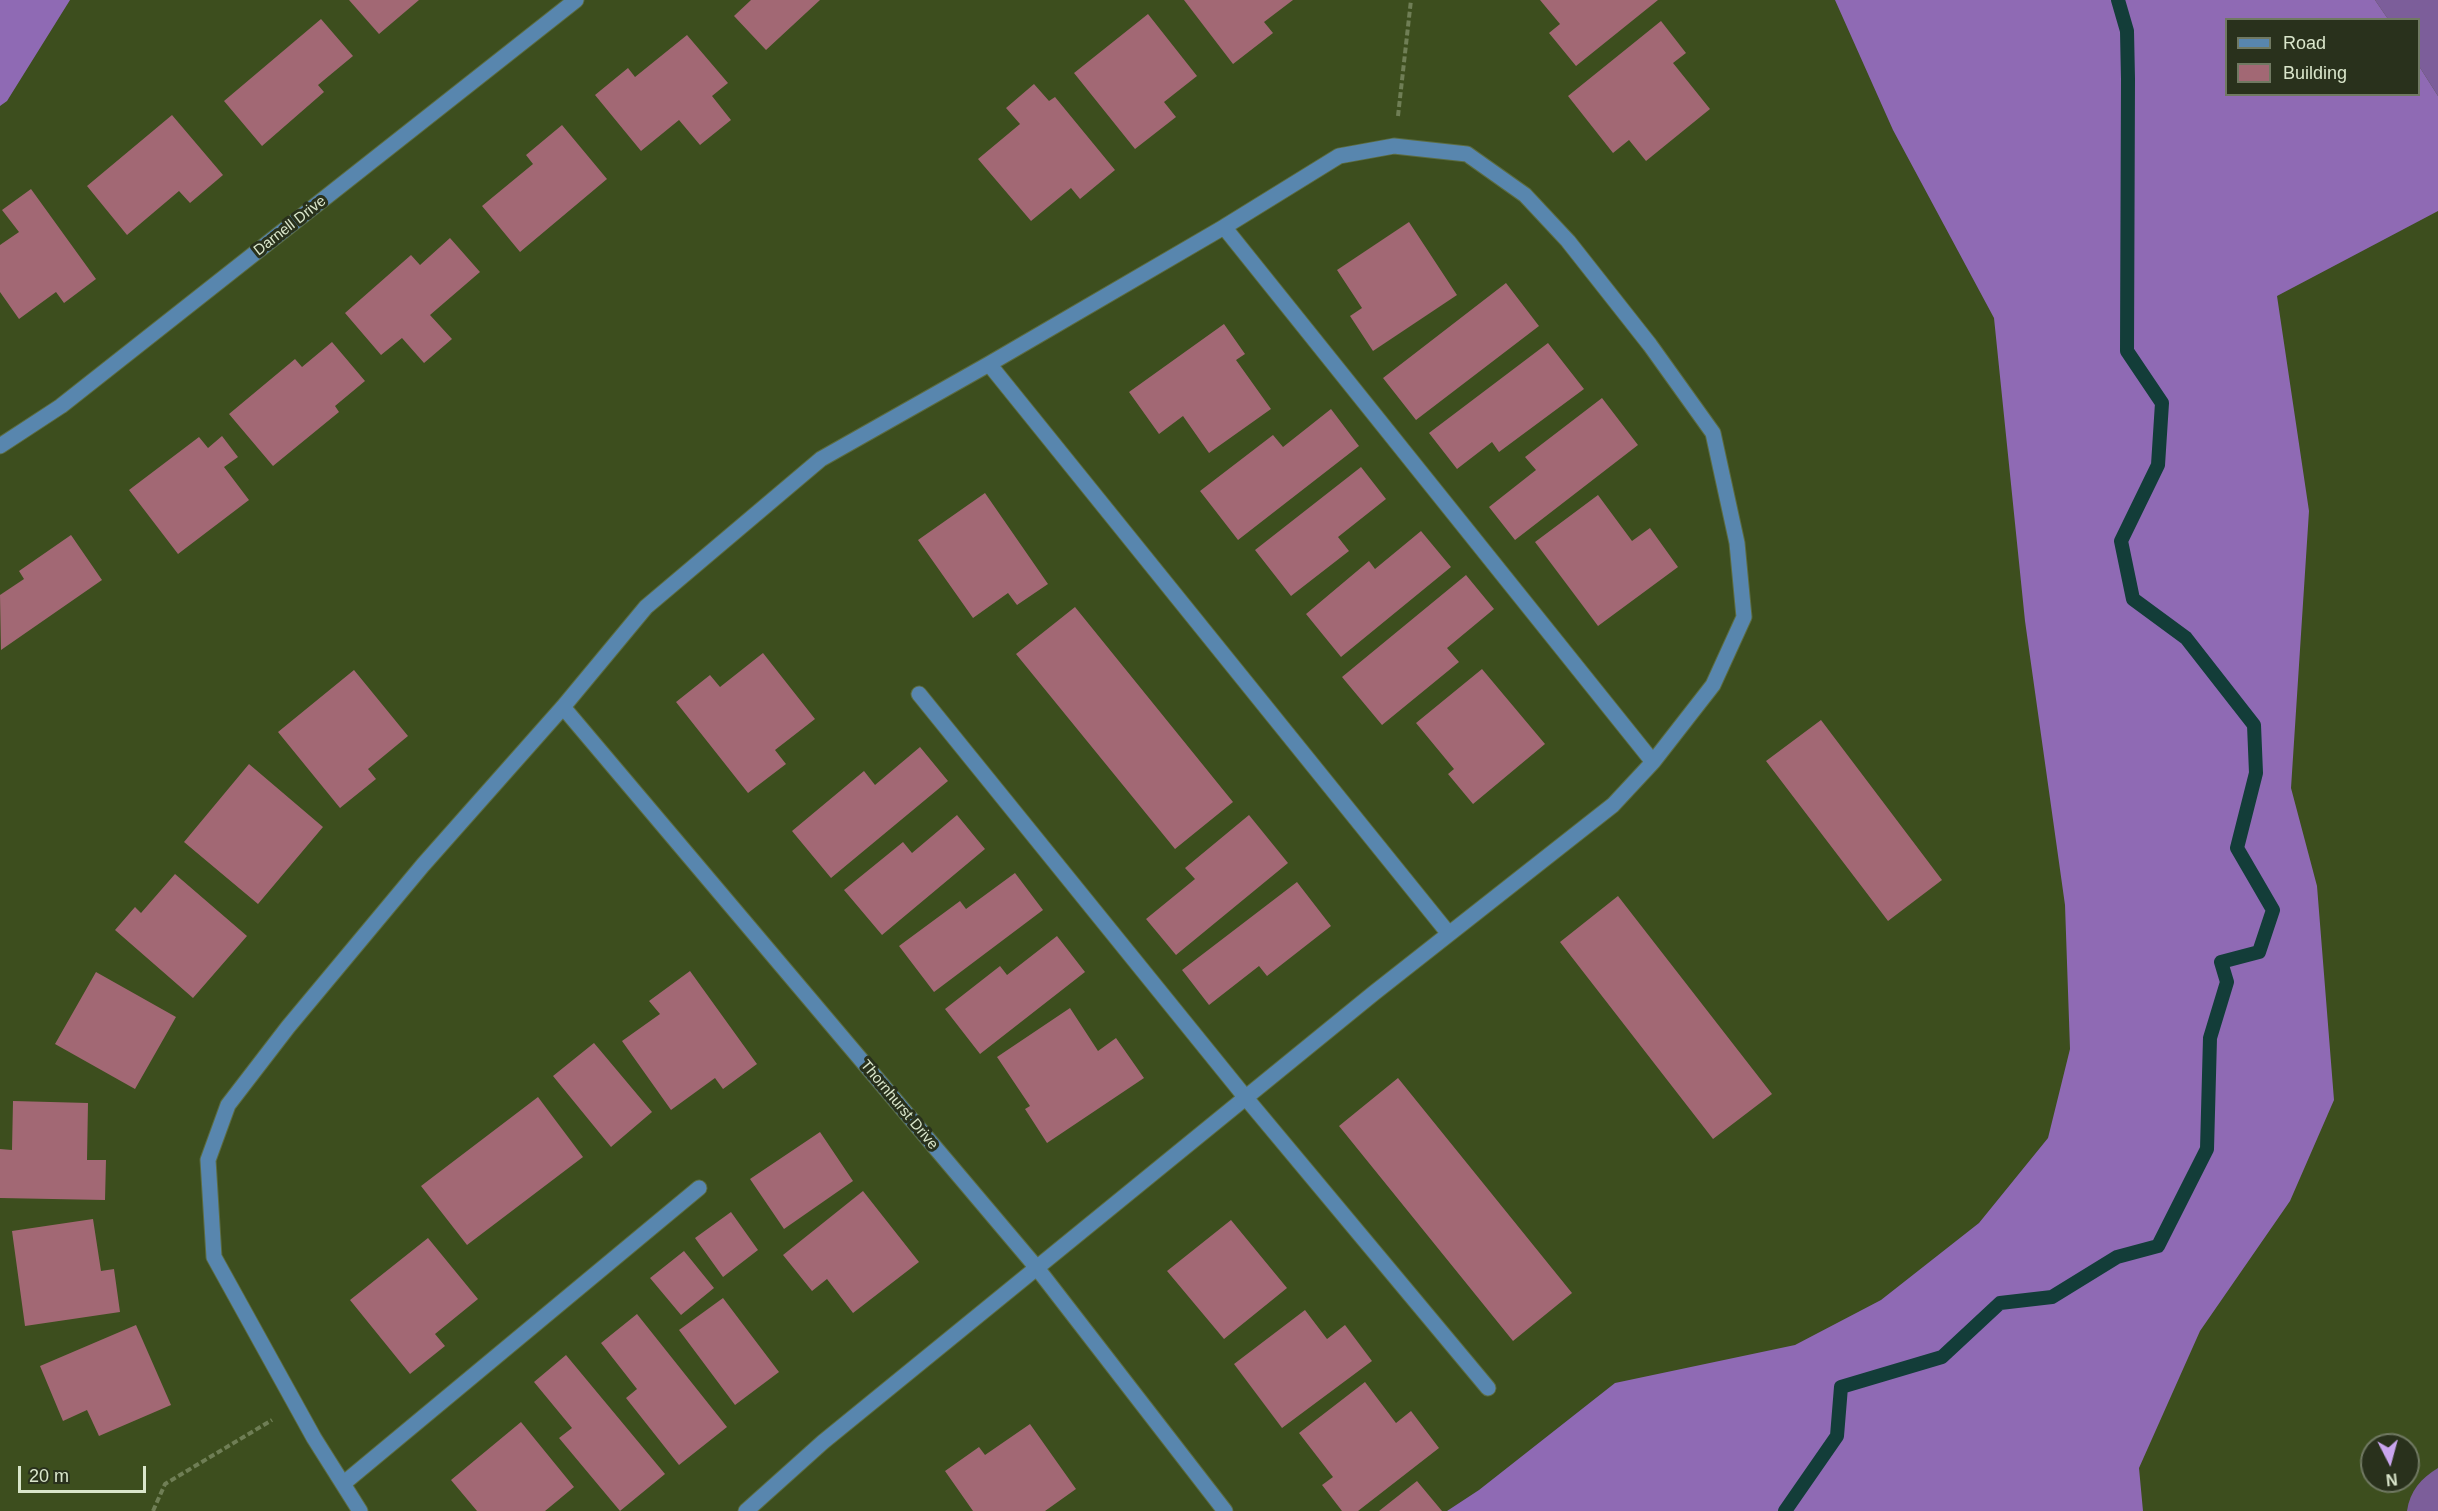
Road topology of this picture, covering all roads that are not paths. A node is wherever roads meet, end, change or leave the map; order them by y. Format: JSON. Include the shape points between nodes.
{"nodes":[{"id":1,"x":576,"y":0,"type":"edge"},
{"id":2,"x":1224,"y":227,"type":"junction"},
{"id":3,"x":989,"y":364,"type":"junction"},
{"id":4,"x":0,"y":446,"type":"edge"},
{"id":5,"x":919,"y":694,"type":"dead end"},
{"id":6,"x":563,"y":706,"type":"junction"},
{"id":7,"x":1653,"y":762,"type":"junction"},
{"id":8,"x":1449,"y":934,"type":"junction"},
{"id":9,"x":1246,"y":1098,"type":"junction"},
{"id":10,"x":699,"y":1188,"type":"dead end"},
{"id":11,"x":1037,"y":1268,"type":"junction"},
{"id":12,"x":1488,"y":1388,"type":"dead end"},
{"id":13,"x":344,"y":1483,"type":"junction"},
{"id":14,"x":360,"y":1511,"type":"edge"},
{"id":15,"x":746,"y":1511,"type":"edge"},
{"id":16,"x":1225,"y":1511,"type":"edge"}],
"edges":[{"from":1,"to":4,"type":"street","name":"Darnell Drive","via":[[61,406]]},
{"from":2,"to":3,"type":"street"},
{"from":2,"to":7,"type":"street"},
{"from":2,"to":7,"type":"street","via":[[1339,156],[1394,146],[1467,154],[1525,195],[1568,241],[1713,433],[1737,543],[1744,616],[1713,685]]},
{"from":3,"to":6,"type":"street","via":[[821,459],[646,607]]},
{"from":3,"to":8,"type":"street"},
{"from":5,"to":9,"type":"street"},
{"from":6,"to":11,"type":"street","name":"Thornhurst Drive"},
{"from":6,"to":13,"type":"street","via":[[288,1027],[228,1105],[207,1160],[214,1257],[296,1406]]},
{"from":7,"to":8,"type":"street","via":[[1613,805]]},
{"from":8,"to":9,"type":"street"},
{"from":9,"to":11,"type":"street"},
{"from":9,"to":12,"type":"street"},
{"from":10,"to":13,"type":"street"},
{"from":11,"to":15,"type":"street","via":[[823,1442]]},
{"from":11,"to":16,"type":"street","name":"Thornhurst Drive"},
{"from":13,"to":14,"type":"street"}]}
